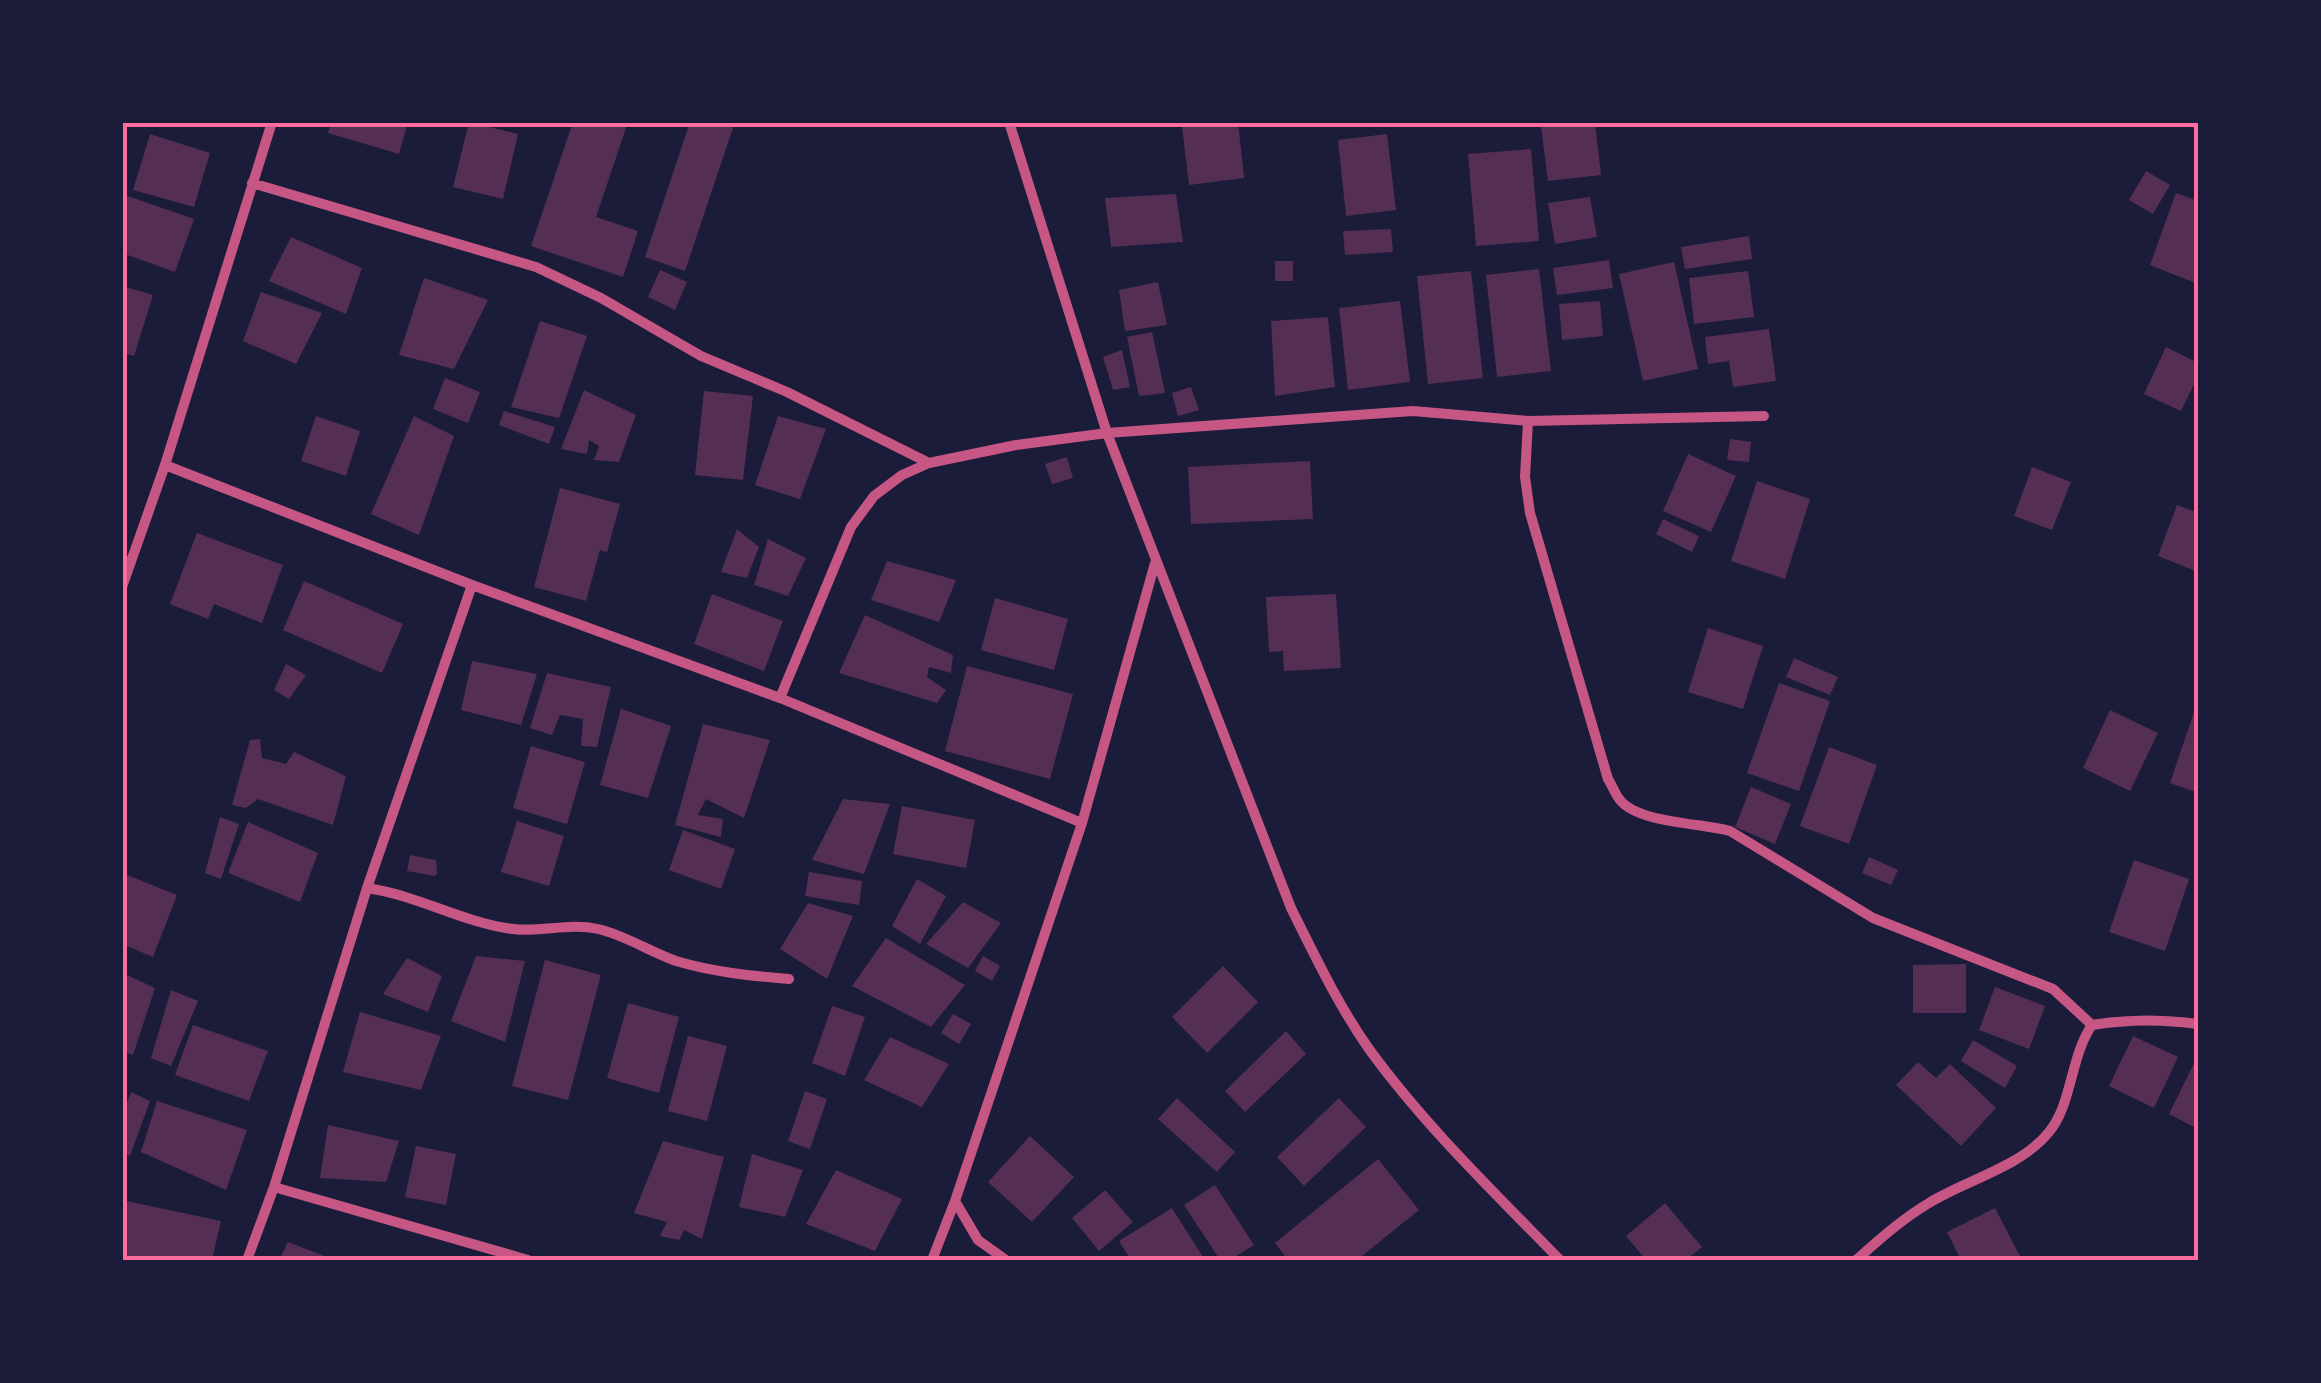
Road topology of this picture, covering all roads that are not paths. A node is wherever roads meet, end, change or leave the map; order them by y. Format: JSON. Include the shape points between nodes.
{"nodes":[{"id":1,"x":272,"y":122,"type":"edge"},
{"id":2,"x":1008,"y":122,"type":"edge"},
{"id":3,"x":252,"y":184,"type":"junction"},
{"id":4,"x":1764,"y":416,"type":"dead end"},
{"id":5,"x":1528,"y":421,"type":"junction"},
{"id":6,"x":1107,"y":433,"type":"junction"},
{"id":7,"x":929,"y":463,"type":"junction"},
{"id":8,"x":166,"y":465,"type":"junction"},
{"id":9,"x":1156,"y":563,"type":"junction"},
{"id":10,"x":472,"y":585,"type":"junction"},
{"id":11,"x":122,"y":588,"type":"edge"},
{"id":12,"x":780,"y":698,"type":"junction"},
{"id":13,"x":1082,"y":822,"type":"junction"},
{"id":14,"x":367,"y":888,"type":"junction"},
{"id":15,"x":789,"y":979,"type":"dead end"},
{"id":16,"x":2198,"y":1024,"type":"edge"},
{"id":17,"x":2092,"y":1025,"type":"junction"},
{"id":18,"x":274,"y":1187,"type":"junction"},
{"id":19,"x":955,"y":1201,"type":"junction"},
{"id":20,"x":247,"y":1260,"type":"edge"},
{"id":21,"x":528,"y":1260,"type":"edge"},
{"id":22,"x":932,"y":1260,"type":"edge"},
{"id":23,"x":1006,"y":1260,"type":"edge"},
{"id":24,"x":1560,"y":1260,"type":"edge"},
{"id":25,"x":1856,"y":1260,"type":"edge"}],
"edges":[{"from":1,"to":3,"type":"street"},
{"from":2,"to":6,"type":"street"},
{"from":3,"to":7,"type":"street","via":[[536,267],[701,356]]},
{"from":3,"to":8,"type":"street"},
{"from":4,"to":5,"type":"street"},
{"from":5,"to":6,"type":"street","via":[[1413,411]]},
{"from":5,"to":17,"type":"street","via":[[1530,513],[1608,778],[1622,803],[1641,815],[1730,830],[1874,918],[2052,989]]},
{"from":6,"to":7,"type":"street"},
{"from":6,"to":9,"type":"street"},
{"from":7,"to":12,"type":"street","via":[[874,496],[852,527]]},
{"from":8,"to":10,"type":"street"},
{"from":8,"to":11,"type":"street"},
{"from":9,"to":13,"type":"street"},
{"from":9,"to":24,"type":"street","via":[[1290,908],[1327,979],[1414,1107]]},
{"from":10,"to":12,"type":"street"},
{"from":10,"to":14,"type":"street"},
{"from":12,"to":13,"type":"street"},
{"from":13,"to":19,"type":"street"},
{"from":14,"to":15,"type":"street","via":[[487,925],[591,928],[716,971]]},
{"from":14,"to":18,"type":"street"},
{"from":16,"to":17,"type":"street"},
{"from":17,"to":25,"type":"street","via":[[2051,1131],[2028,1152],[1928,1203]]},
{"from":18,"to":20,"type":"street"},
{"from":18,"to":21,"type":"street"},
{"from":19,"to":22,"type":"street"},
{"from":19,"to":23,"type":"street","via":[[978,1240]]}]}
